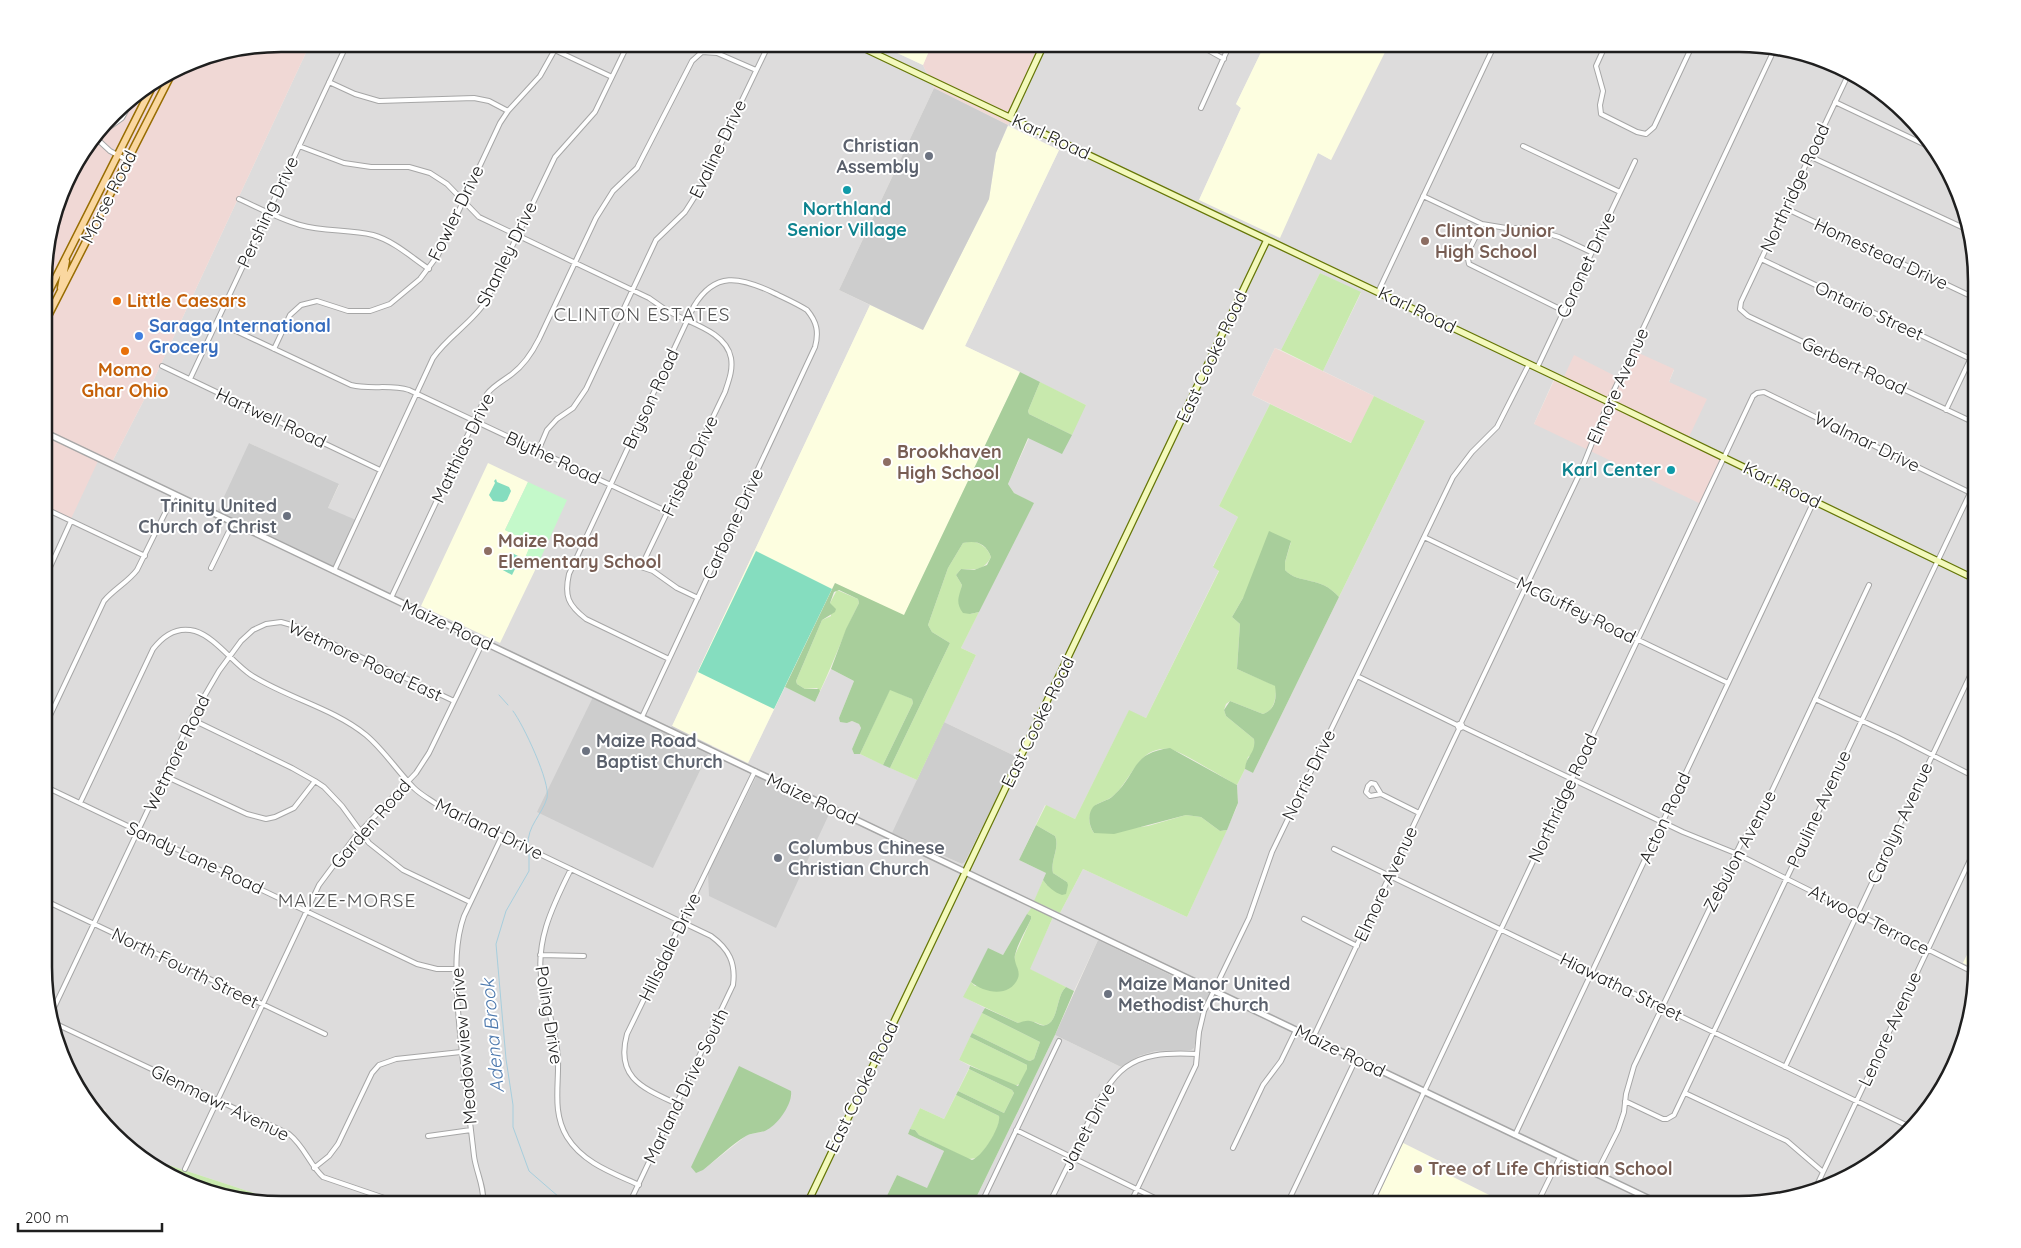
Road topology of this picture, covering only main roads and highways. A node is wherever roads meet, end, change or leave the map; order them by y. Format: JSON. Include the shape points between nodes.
{"nodes":[{"id":1,"x":872,"y":52,"type":"edge"},
{"id":2,"x":1040,"y":52,"type":"edge"},
{"id":3,"x":167,"y":83,"type":"edge"},
{"id":4,"x":147,"y":96,"type":"edge"},
{"id":5,"x":1010,"y":117,"type":"junction"},
{"id":6,"x":1267,"y":240,"type":"junction"},
{"id":7,"x":66,"y":255,"type":"junction"},
{"id":8,"x":52,"y":284,"type":"edge"},
{"id":9,"x":61,"y":290,"type":"junction"},
{"id":10,"x":52,"y":308,"type":"edge"},
{"id":11,"x":1969,"y":576,"type":"edge"},
{"id":12,"x":810,"y":1196,"type":"edge"}],
"edges":[{"from":1,"to":5,"type":"main road","name":"Karl Road"},
{"from":2,"to":5,"type":"main road"},
{"from":3,"to":9,"type":"main road","name":"Morse Road"},
{"from":4,"to":7,"type":"main road","name":"Morse Road"},
{"from":5,"to":6,"type":"main road","name":"Karl Road"},
{"from":6,"to":11,"type":"main road","name":"Karl Road"},
{"from":6,"to":12,"type":"main road","name":"East Cooke Road"},
{"from":7,"to":8,"type":"main road","name":"Morse Road"},
{"from":7,"to":9,"type":"main road"},
{"from":9,"to":10,"type":"main road","name":"Morse Road"}]}
